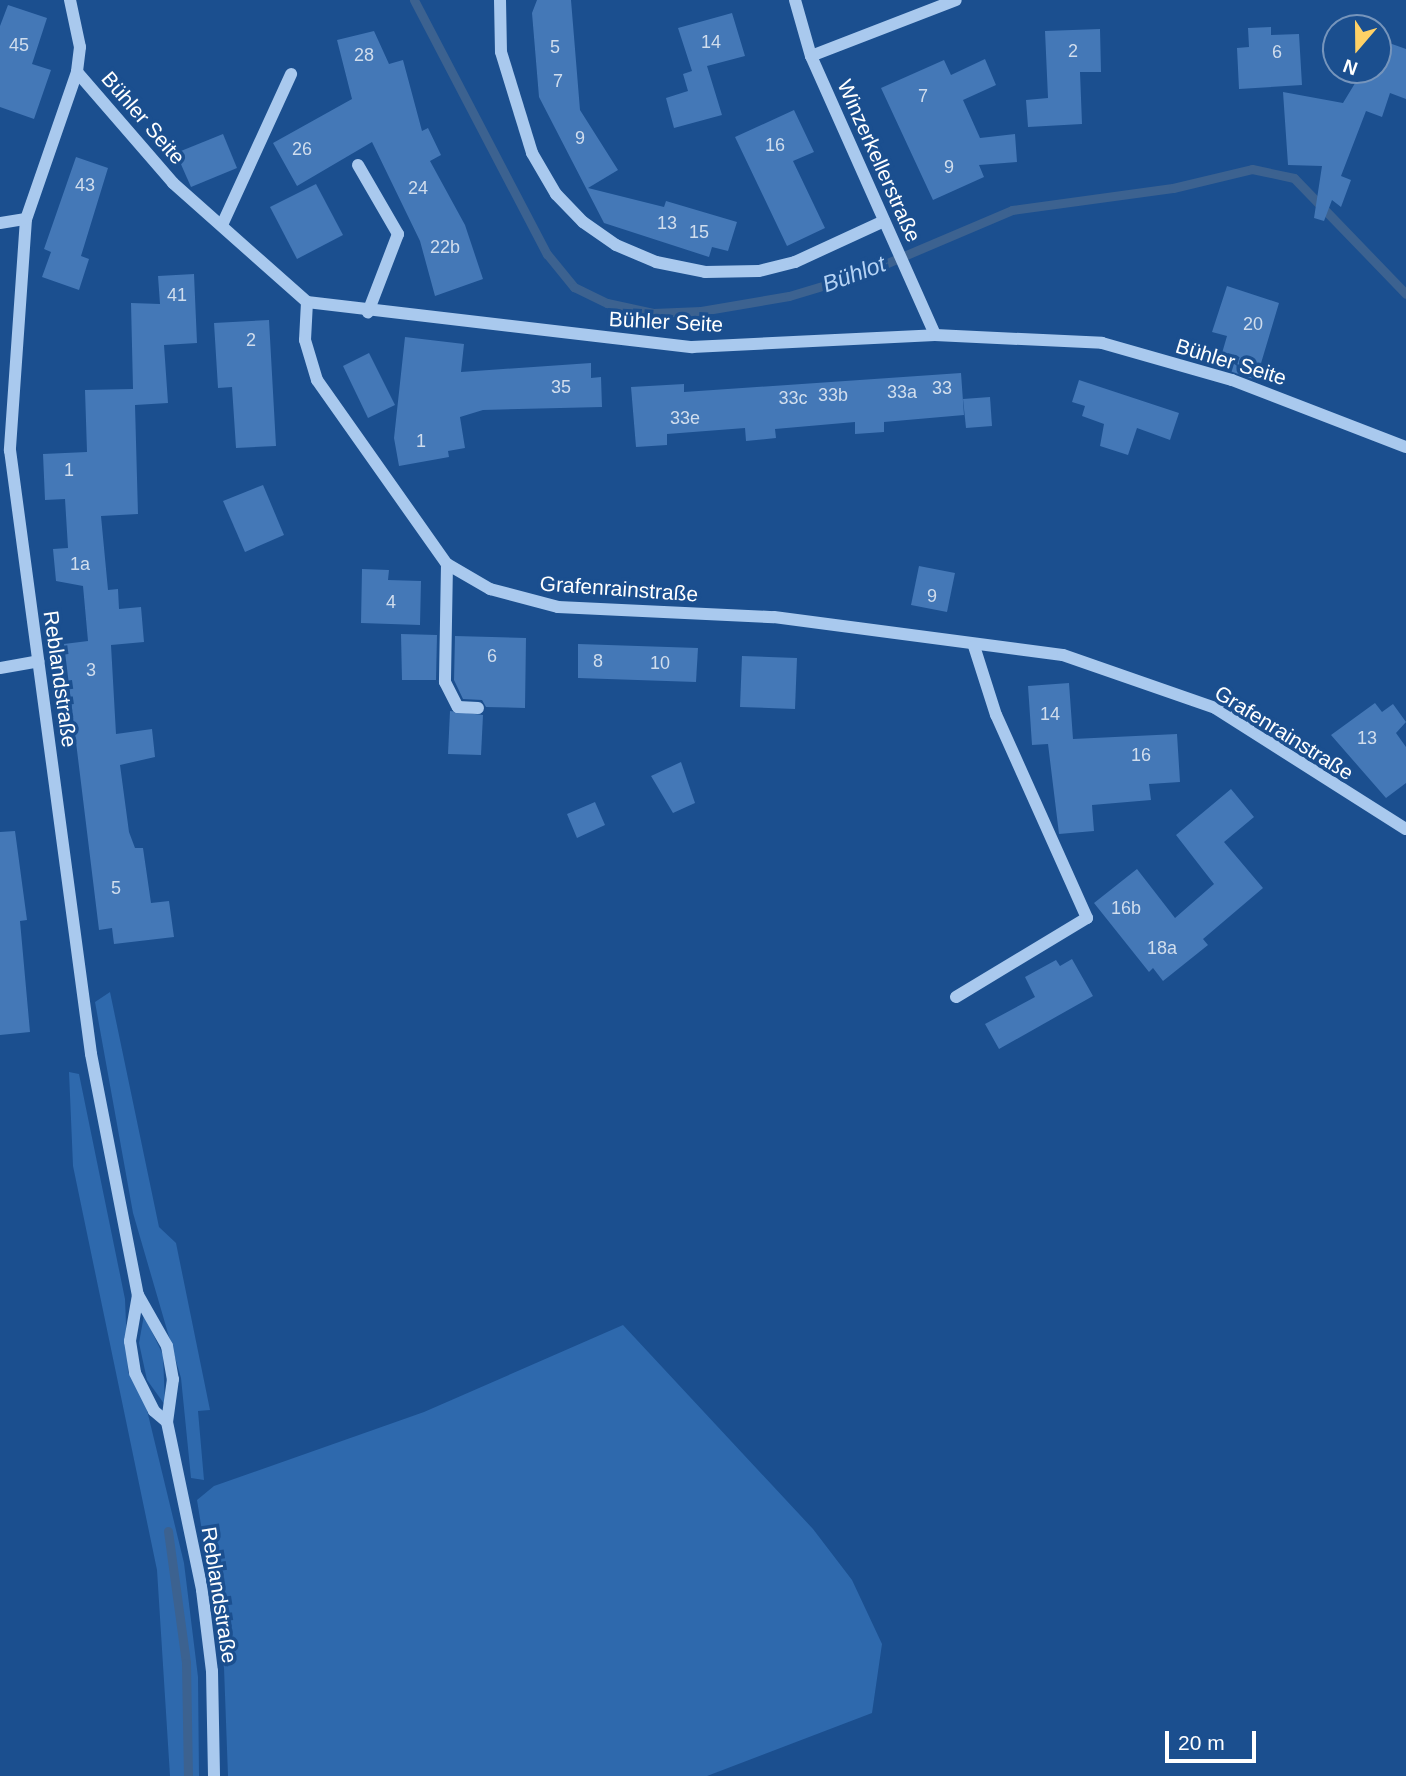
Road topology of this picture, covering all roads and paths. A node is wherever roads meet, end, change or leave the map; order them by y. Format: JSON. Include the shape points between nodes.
{"nodes":[{"id":1,"x":70,"y":0,"type":"edge"},
{"id":2,"x":500,"y":0,"type":"edge"},
{"id":3,"x":795,"y":0,"type":"edge"},
{"id":4,"x":956,"y":0,"type":"edge"},
{"id":5,"x":811,"y":55,"type":"junction"},
{"id":6,"x":77,"y":72,"type":"junction"},
{"id":7,"x":291,"y":74,"type":"dead end"},
{"id":8,"x":358,"y":165,"type":"dead end"},
{"id":9,"x":26,"y":219,"type":"junction"},
{"id":10,"x":884,"y":221,"type":"junction"},
{"id":11,"x":0,"y":223,"type":"edge"},
{"id":12,"x":222,"y":225,"type":"junction"},
{"id":13,"x":307,"y":302,"type":"junction"},
{"id":14,"x":368,"y":312,"type":"junction"},
{"id":15,"x":935,"y":335,"type":"junction"},
{"id":16,"x":1406,"y":447,"type":"edge"},
{"id":17,"x":447,"y":564,"type":"junction"},
{"id":18,"x":974,"y":646,"type":"junction"},
{"id":19,"x":38,"y":662,"type":"junction"},
{"id":20,"x":0,"y":667,"type":"edge"},
{"id":21,"x":478,"y":708,"type":"dead end"},
{"id":22,"x":1406,"y":829,"type":"edge"},
{"id":23,"x":956,"y":997,"type":"dead end"},
{"id":24,"x":138,"y":1294,"type":"junction"},
{"id":25,"x":167,"y":1422,"type":"junction"},
{"id":26,"x":214,"y":1776,"type":"edge"}],
"edges":[{"from":1,"to":6,"type":"street","name":"Bühler Seite","via":[[80,47]]},
{"from":2,"to":10,"type":"street","via":[[501,52],[532,153],[556,194],[583,222],[616,245],[656,262],[705,272],[759,271],[795,262]]},
{"from":3,"to":5,"type":"street","name":"Winzerkellerstraße"},
{"from":4,"to":5,"type":"street"},
{"from":5,"to":10,"type":"street","name":"Winzerkellerstraße"},
{"from":6,"to":9,"type":"street","name":"Reblandstraße"},
{"from":6,"to":12,"type":"street","name":"Bühler Seite","via":[[173,183]]},
{"from":7,"to":12,"type":"street"},
{"from":8,"to":14,"type":"street","via":[[398,234]]},
{"from":9,"to":11,"type":"street"},
{"from":9,"to":19,"type":"street","name":"Reblandstraße","via":[[10,450]]},
{"from":10,"to":15,"type":"street","name":"Winzerkellerstraße"},
{"from":12,"to":13,"type":"street","name":"Bühler Seite"},
{"from":13,"to":14,"type":"street","name":"Bühler Seite"},
{"from":13,"to":17,"type":"street","name":"Grafenrainstraße","via":[[305,340],[317,380]]},
{"from":14,"to":15,"type":"street","name":"Bühler Seite","via":[[692,347]]},
{"from":15,"to":16,"type":"street","name":"Bühler Seite","via":[[1101,343],[1232,380]]},
{"from":17,"to":18,"type":"street","name":"Grafenrainstraße","via":[[524,601],[870,626]]},
{"from":17,"to":21,"type":"street","via":[[445,682],[458,707]]},
{"from":18,"to":22,"type":"street","name":"Grafenrainstraße","via":[[1063,655],[1204,704]]},
{"from":18,"to":23,"type":"street","via":[[996,715],[1087,918]]},
{"from":19,"to":20,"type":"street"},
{"from":19,"to":24,"type":"street","name":"Reblandstraße","via":[[90,1054]]},
{"from":24,"to":25,"type":"street","name":"Reblandstraße","via":[[167,1346],[173,1379]]},
{"from":24,"to":25,"type":"street","name":"Reblandstraße","via":[[130,1340],[135,1373],[154,1411]]},
{"from":25,"to":26,"type":"street","name":"Reblandstraße","via":[[202,1590],[212,1671]]}]}
